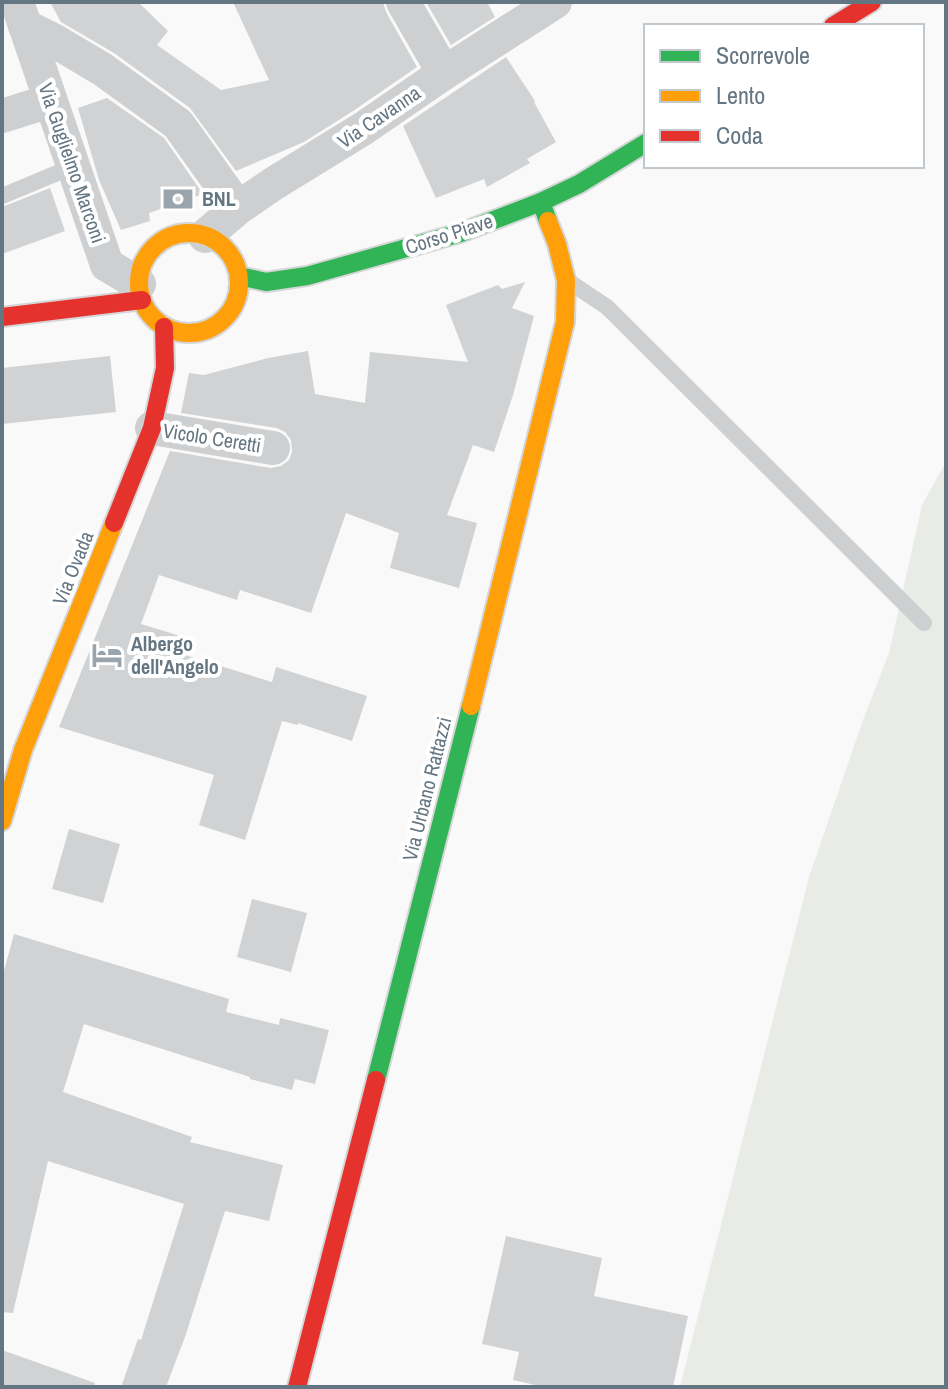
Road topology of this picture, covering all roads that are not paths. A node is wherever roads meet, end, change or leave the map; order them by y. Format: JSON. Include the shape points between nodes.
{"nodes":[{"id":1,"x":403,"y":2,"type":"edge"},
{"id":2,"x":555,"y":2,"type":"edge"},
{"id":3,"x":872,"y":2,"type":"edge"},
{"id":4,"x":21,"y":14,"type":"edge"},
{"id":5,"x":836,"y":24,"type":"edge"},
{"id":6,"x":444,"y":73,"type":"junction"},
{"id":7,"x":50,"y":101,"type":"junction"},
{"id":8,"x":2,"y":116,"type":"edge"},
{"id":9,"x":644,"y":144,"type":"edge"},
{"id":10,"x":74,"y":166,"type":"junction"},
{"id":11,"x":2,"y":196,"type":"edge"},
{"id":12,"x":541,"y":202,"type":"junction"},
{"id":13,"x":238,"y":208,"type":"junction"},
{"id":14,"x":205,"y":236,"type":"junction"},
{"id":15,"x":107,"y":265,"type":"junction"},
{"id":16,"x":239,"y":276,"type":"junction"},
{"id":17,"x":566,"y":280,"type":"junction"},
{"id":18,"x":140,"y":292,"type":"junction"},
{"id":19,"x":57,"y":311,"type":"junction"},
{"id":20,"x":2,"y":317,"type":"edge"},
{"id":21,"x":164,"y":327,"type":"junction"},
{"id":22,"x":152,"y":428,"type":"junction"},
{"id":23,"x":273,"y":448,"type":"dead end"},
{"id":24,"x":924,"y":623,"type":"dead end"},
{"id":25,"x":2,"y":821,"type":"edge"},
{"id":26,"x":297,"y":1387,"type":"edge"}],
"edges":[{"from":1,"to":6,"type":"street"},
{"from":2,"to":6,"type":"street","name":"Via Cavanna"},
{"from":3,"to":5,"type":"main road"},
{"from":4,"to":7,"type":"street","name":"Via Guglielmo Marconi"},
{"from":4,"to":13,"type":"street","name":"Via Guglielmo Marconi","via":[[178,124]]},
{"from":6,"to":13,"type":"street","name":"Via Cavanna"},
{"from":7,"to":8,"type":"street"},
{"from":7,"to":10,"type":"street","name":"Via Guglielmo Marconi"},
{"from":9,"to":12,"type":"main road","name":"Corso Piave"},
{"from":10,"to":11,"type":"lane"},
{"from":10,"to":15,"type":"street","name":"Via Guglielmo Marconi"},
{"from":12,"to":16,"type":"main road","name":"Corso Piave","via":[[460,233],[307,276],[266,282]]},
{"from":12,"to":17,"type":"main road","name":"Via Urbano Rattazzi"},
{"from":13,"to":14,"type":"street","name":"Via Cavanna"},
{"from":14,"to":16,"type":"main road","via":[[221,245]]},
{"from":14,"to":18,"type":"main road","via":[[174,235],[160,243],[141,268]]},
{"from":15,"to":18,"type":"street","name":"Via Guglielmo Marconi"},
{"from":15,"to":19,"type":"street","via":[[103,283],[92,294]]},
{"from":16,"to":21,"type":"main road","via":[[233,307],[210,329],[179,333]]},
{"from":17,"to":24,"type":"lane","via":[[607,307]]},
{"from":17,"to":26,"type":"main road","name":"Via Urbano Rattazzi","via":[[565,322]]},
{"from":18,"to":19,"type":"main road"},
{"from":18,"to":21,"type":"main road","via":[[150,315]]},
{"from":19,"to":20,"type":"main road"},
{"from":21,"to":22,"type":"main road","name":"Via Ovada","via":[[165,368]]},
{"from":22,"to":23,"type":"street","name":"Vicolo Ceretti"},
{"from":22,"to":25,"type":"main road","name":"Via Ovada","via":[[23,750]]}]}
